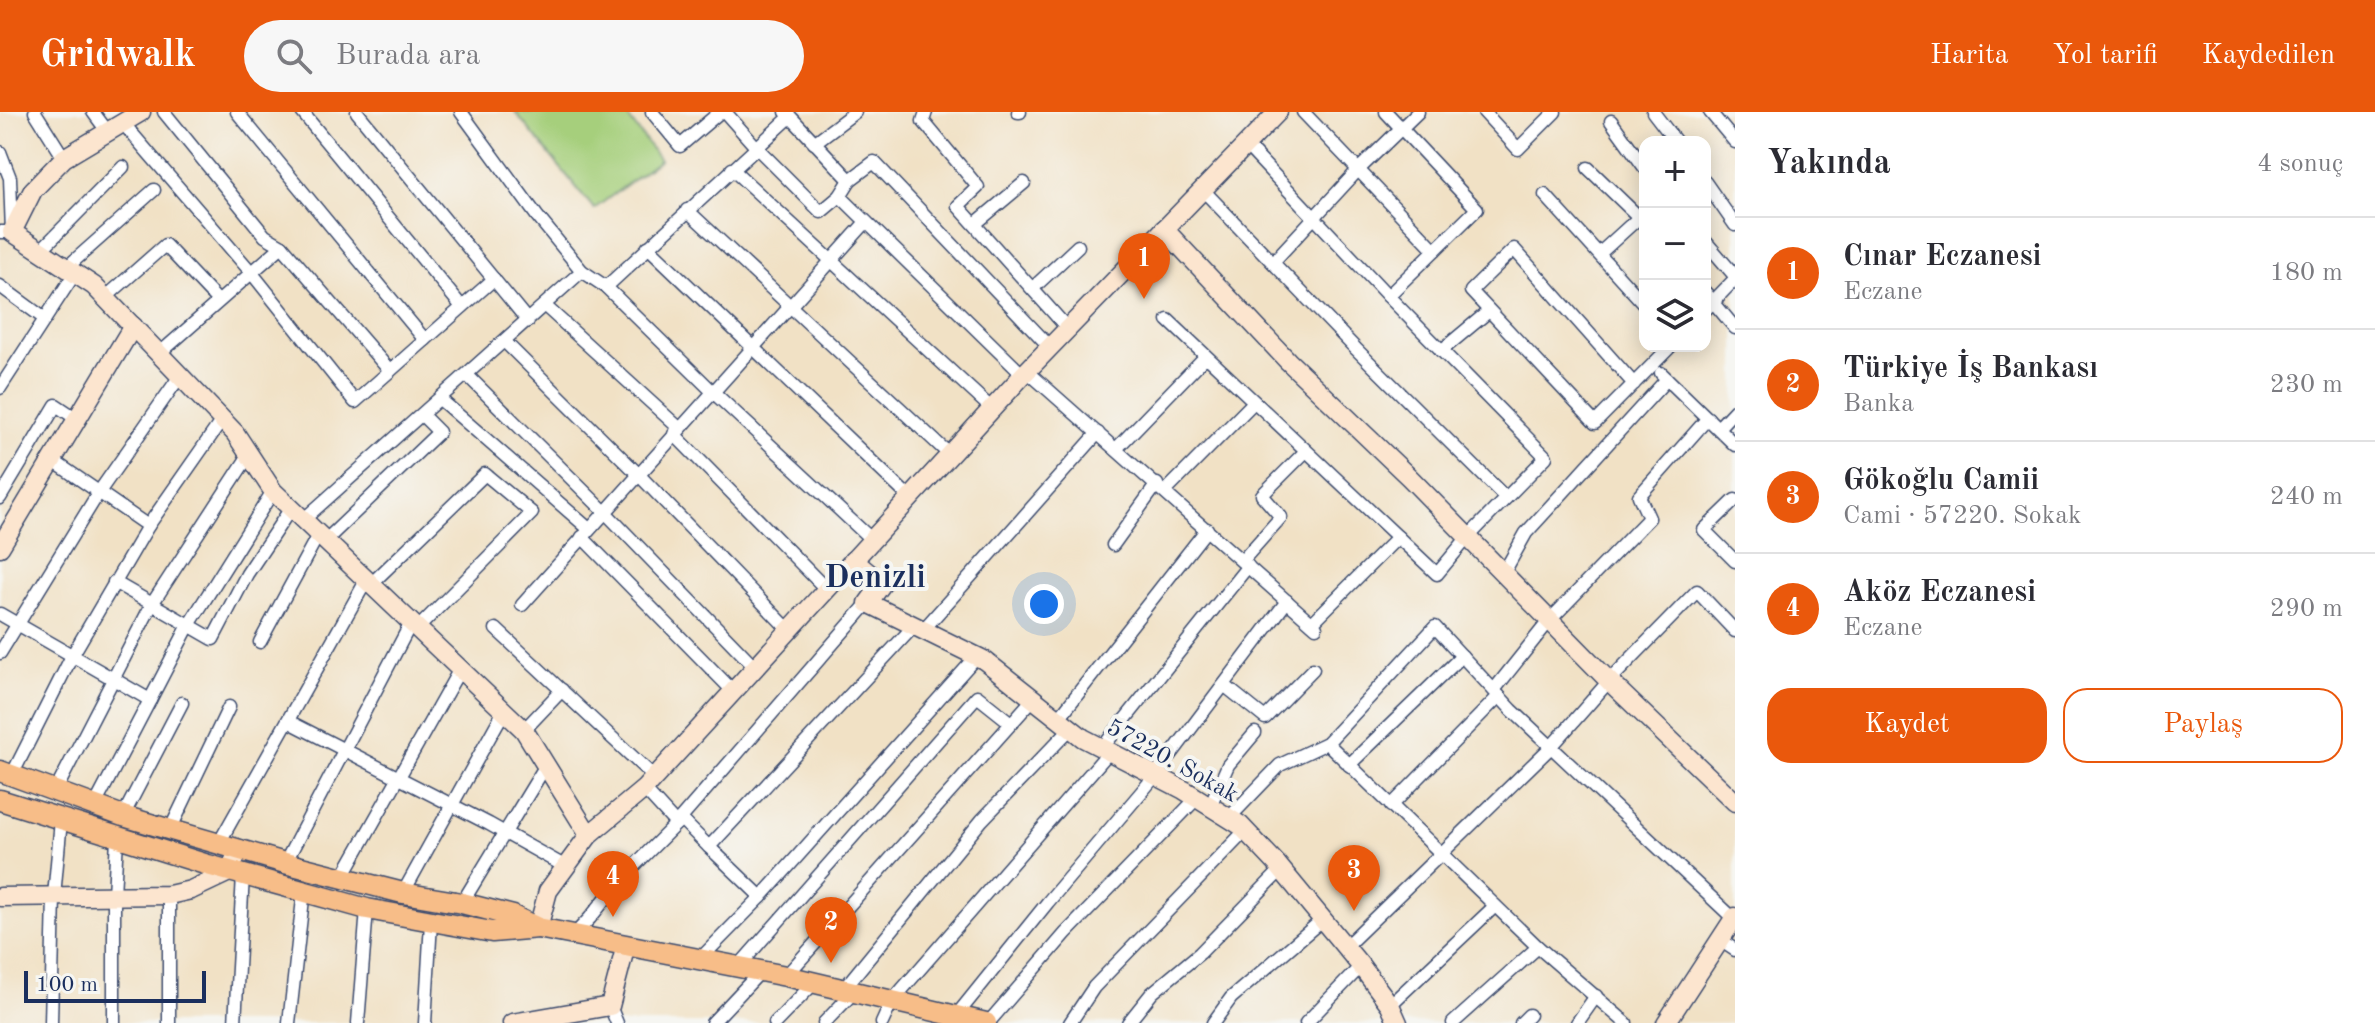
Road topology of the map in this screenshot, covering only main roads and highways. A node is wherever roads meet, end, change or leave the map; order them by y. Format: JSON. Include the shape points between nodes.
{"nodes":[{"id":1,"x":6,"y":773,"type":"edge"},
{"id":2,"x":0,"y":800,"type":"edge"},
{"id":3,"x":538,"y":928,"type":"junction"},
{"id":4,"x":987,"y":1023,"type":"edge"}],
"edges":[{"from":1,"to":3,"type":"main road","via":[[170,830],[403,893],[513,916]]},
{"from":2,"to":3,"type":"main road","via":[[207,874],[236,873],[367,909],[492,932]]},
{"from":3,"to":4,"type":"main road","via":[[701,958]]}]}
